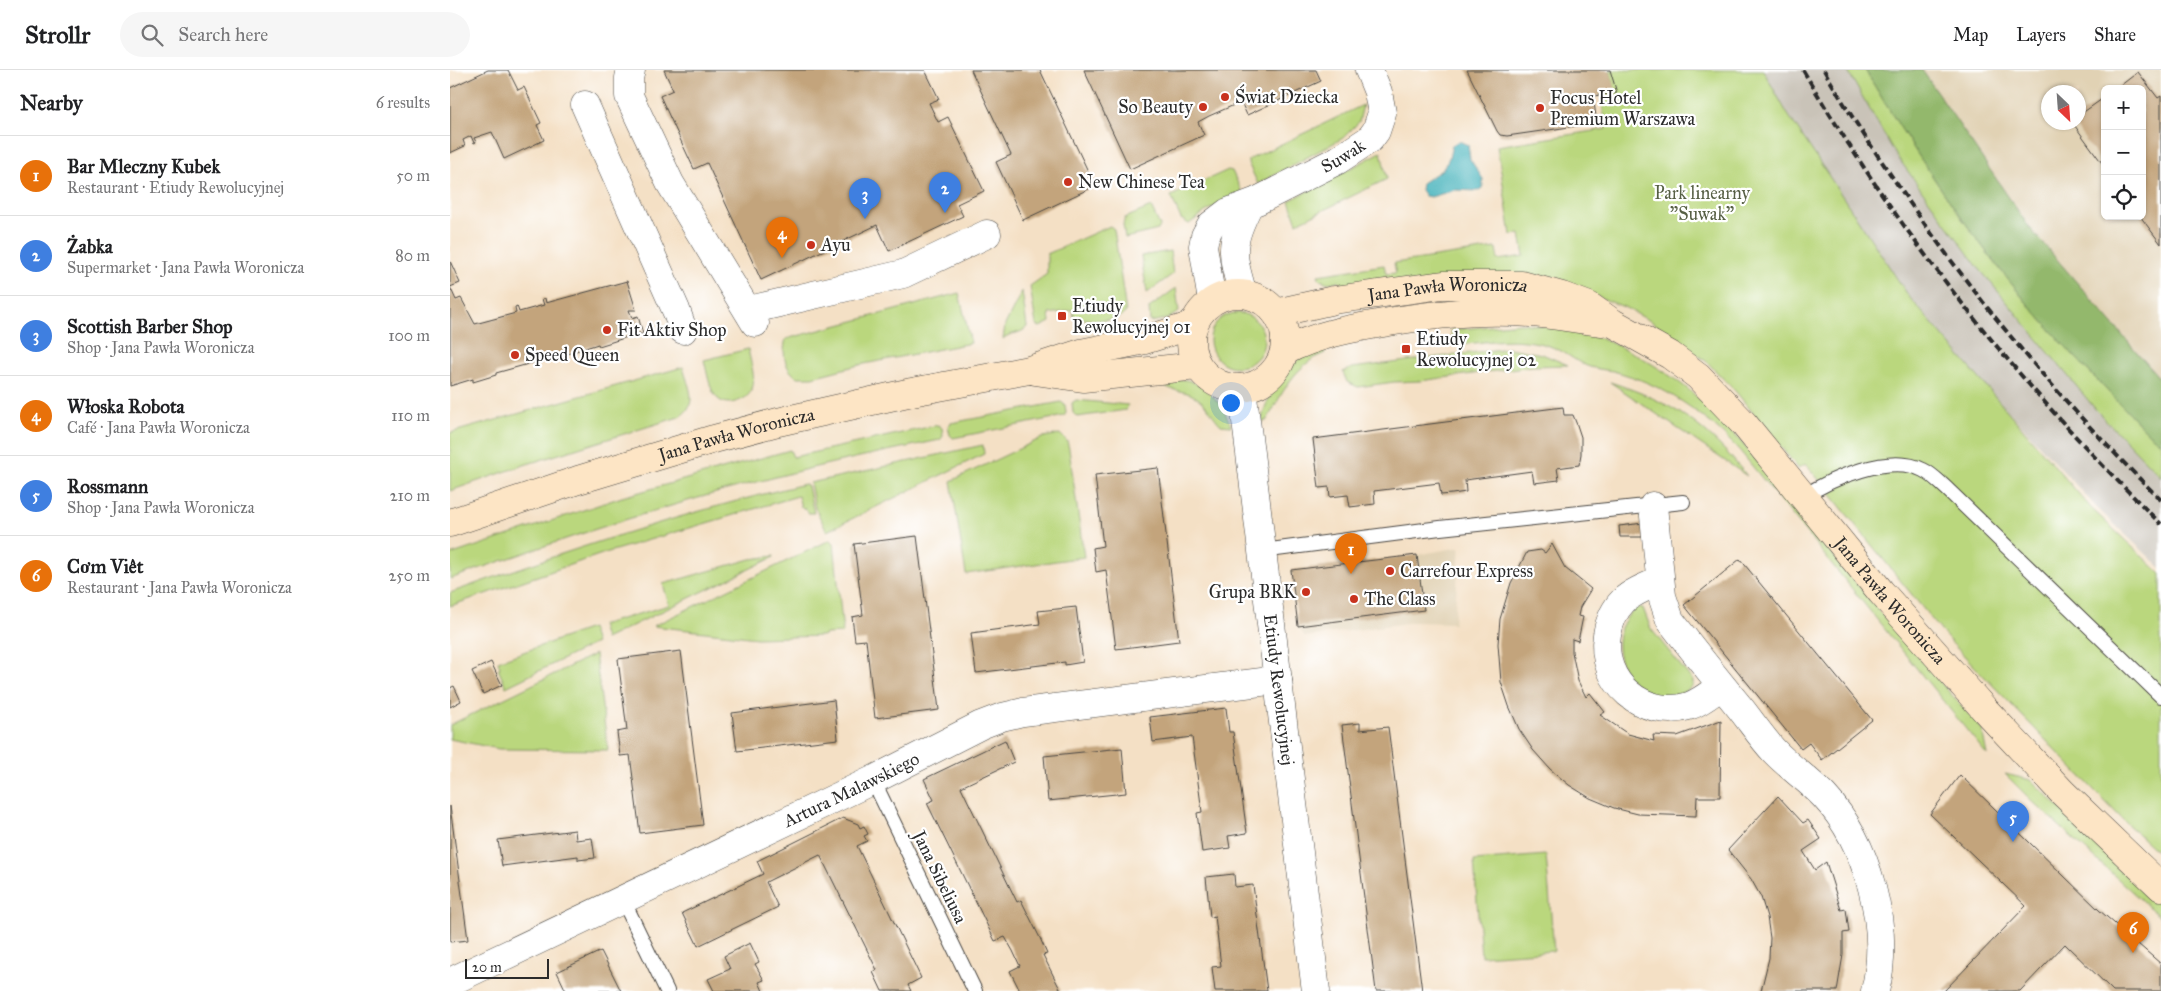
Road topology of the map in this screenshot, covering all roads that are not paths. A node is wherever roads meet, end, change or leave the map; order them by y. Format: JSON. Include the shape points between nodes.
{"nodes":[{"id":1,"x":632,"y":70,"type":"edge"},
{"id":2,"x":1368,"y":70,"type":"edge"},
{"id":3,"x":585,"y":105,"type":"dead end"},
{"id":4,"x":1249,"y":205,"type":"junction"},
{"id":5,"x":987,"y":234,"type":"dead end"},
{"id":6,"x":1244,"y":294,"type":"junction"},
{"id":7,"x":1212,"y":301,"type":"junction"},
{"id":8,"x":1276,"y":313,"type":"junction"},
{"id":9,"x":1613,"y":323,"type":"junction"},
{"id":10,"x":1193,"y":325,"type":"junction"},
{"id":11,"x":683,"y":330,"type":"dead end"},
{"id":12,"x":1285,"y":352,"type":"junction"},
{"id":13,"x":1197,"y":366,"type":"junction"},
{"id":14,"x":1030,"y":370,"type":"junction"},
{"id":15,"x":1242,"y":388,"type":"junction"},
{"id":16,"x":1803,"y":497,"type":"junction"},
{"id":17,"x":1683,"y":502,"type":"dead end"},
{"id":18,"x":1653,"y":506,"type":"junction"},
{"id":19,"x":450,"y":523,"type":"edge"},
{"id":20,"x":1262,"y":551,"type":"junction"},
{"id":21,"x":1660,"y":581,"type":"junction"},
{"id":22,"x":1278,"y":680,"type":"junction"},
{"id":23,"x":1721,"y":686,"type":"junction"},
{"id":24,"x":2161,"y":696,"type":"edge"},
{"id":25,"x":873,"y":780,"type":"junction"},
{"id":26,"x":2161,"y":887,"type":"edge"},
{"id":27,"x":623,"y":900,"type":"junction"},
{"id":28,"x":450,"y":982,"type":"edge"},
{"id":29,"x":667,"y":991,"type":"edge"},
{"id":30,"x":974,"y":991,"type":"edge"},
{"id":31,"x":1316,"y":991,"type":"edge"},
{"id":32,"x":1875,"y":991,"type":"edge"}],
"edges":[{"from":1,"to":5,"type":"street","via":[[630,96],[670,183],[752,316],[903,274]]},
{"from":2,"to":4,"type":"street","name":"Suwak","via":[[1378,92],[1382,113],[1370,139],[1338,160]]},
{"from":3,"to":11,"type":"street"},
{"from":4,"to":6,"type":"street","via":[[1234,242],[1236,269]]},
{"from":4,"to":7,"type":"street","name":"Suwak","via":[[1222,216],[1211,225],[1205,236],[1204,257]]},
{"from":6,"to":7,"type":"street","via":[[1227,294]]},
{"from":6,"to":8,"type":"street","via":[[1267,303]]},
{"from":7,"to":10,"type":"street","via":[[1200,311]]},
{"from":8,"to":9,"type":"street","name":"Jana Pawła Woronicza","via":[[1334,300],[1443,285],[1522,285],[1589,306]]},
{"from":8,"to":12,"type":"street","via":[[1284,331]]},
{"from":9,"to":12,"type":"street","name":"Jana Pawła Woronicza","via":[[1532,313],[1451,313],[1342,330]]},
{"from":9,"to":16,"type":"street","name":"Jana Pawła Woronicza","via":[[1670,355],[1698,376],[1744,424]]},
{"from":10,"to":13,"type":"street","via":[[1191,346]]},
{"from":10,"to":14,"type":"street","name":"Jana Pawła Woronicza","via":[[1145,340],[1081,353]]},
{"from":12,"to":15,"type":"street","via":[[1277,368],[1265,380]]},
{"from":13,"to":14,"type":"street","name":"Jana Pawła Woronicza","via":[[1083,378]]},
{"from":13,"to":15,"type":"street","via":[[1217,384]]},
{"from":14,"to":19,"type":"street","name":"Jana Pawła Woronicza","via":[[769,424],[578,480]]},
{"from":15,"to":20,"type":"street","name":"Etiudy Rewolucyjnej"},
{"from":16,"to":24,"type":"lane","via":[[1839,476],[1861,470],[1903,464],[1922,469],[1947,489]]},
{"from":16,"to":26,"type":"street","name":"Jana Pawła Woronicza","via":[[1919,637],[1985,710],[2062,792]]},
{"from":17,"to":18,"type":"lane"},
{"from":18,"to":20,"type":"lane"},
{"from":18,"to":21,"type":"street"},
{"from":20,"to":22,"type":"street","name":"Etiudy Rewolucyjnej"},
{"from":21,"to":23,"type":"street","via":[[1664,608],[1670,620]]},
{"from":21,"to":23,"type":"street","via":[[1623,601],[1613,615],[1606,642],[1606,658],[1616,682],[1628,695],[1660,709],[1689,706]]},
{"from":22,"to":25,"type":"street","name":"Artura Malawskiego","via":[[1002,717]]},
{"from":22,"to":31,"type":"street","name":"Etiudy Rewolucyjnej"},
{"from":23,"to":32,"type":"street","via":[[1774,751],[1824,796],[1848,828],[1875,896],[1880,941]]},
{"from":25,"to":27,"type":"street","name":"Artura Malawskiego"},
{"from":25,"to":30,"type":"lane","name":"Jana Sibeliusa"},
{"from":27,"to":28,"type":"street","name":"Artura Malawskiego"},
{"from":27,"to":29,"type":"lane"}]}
